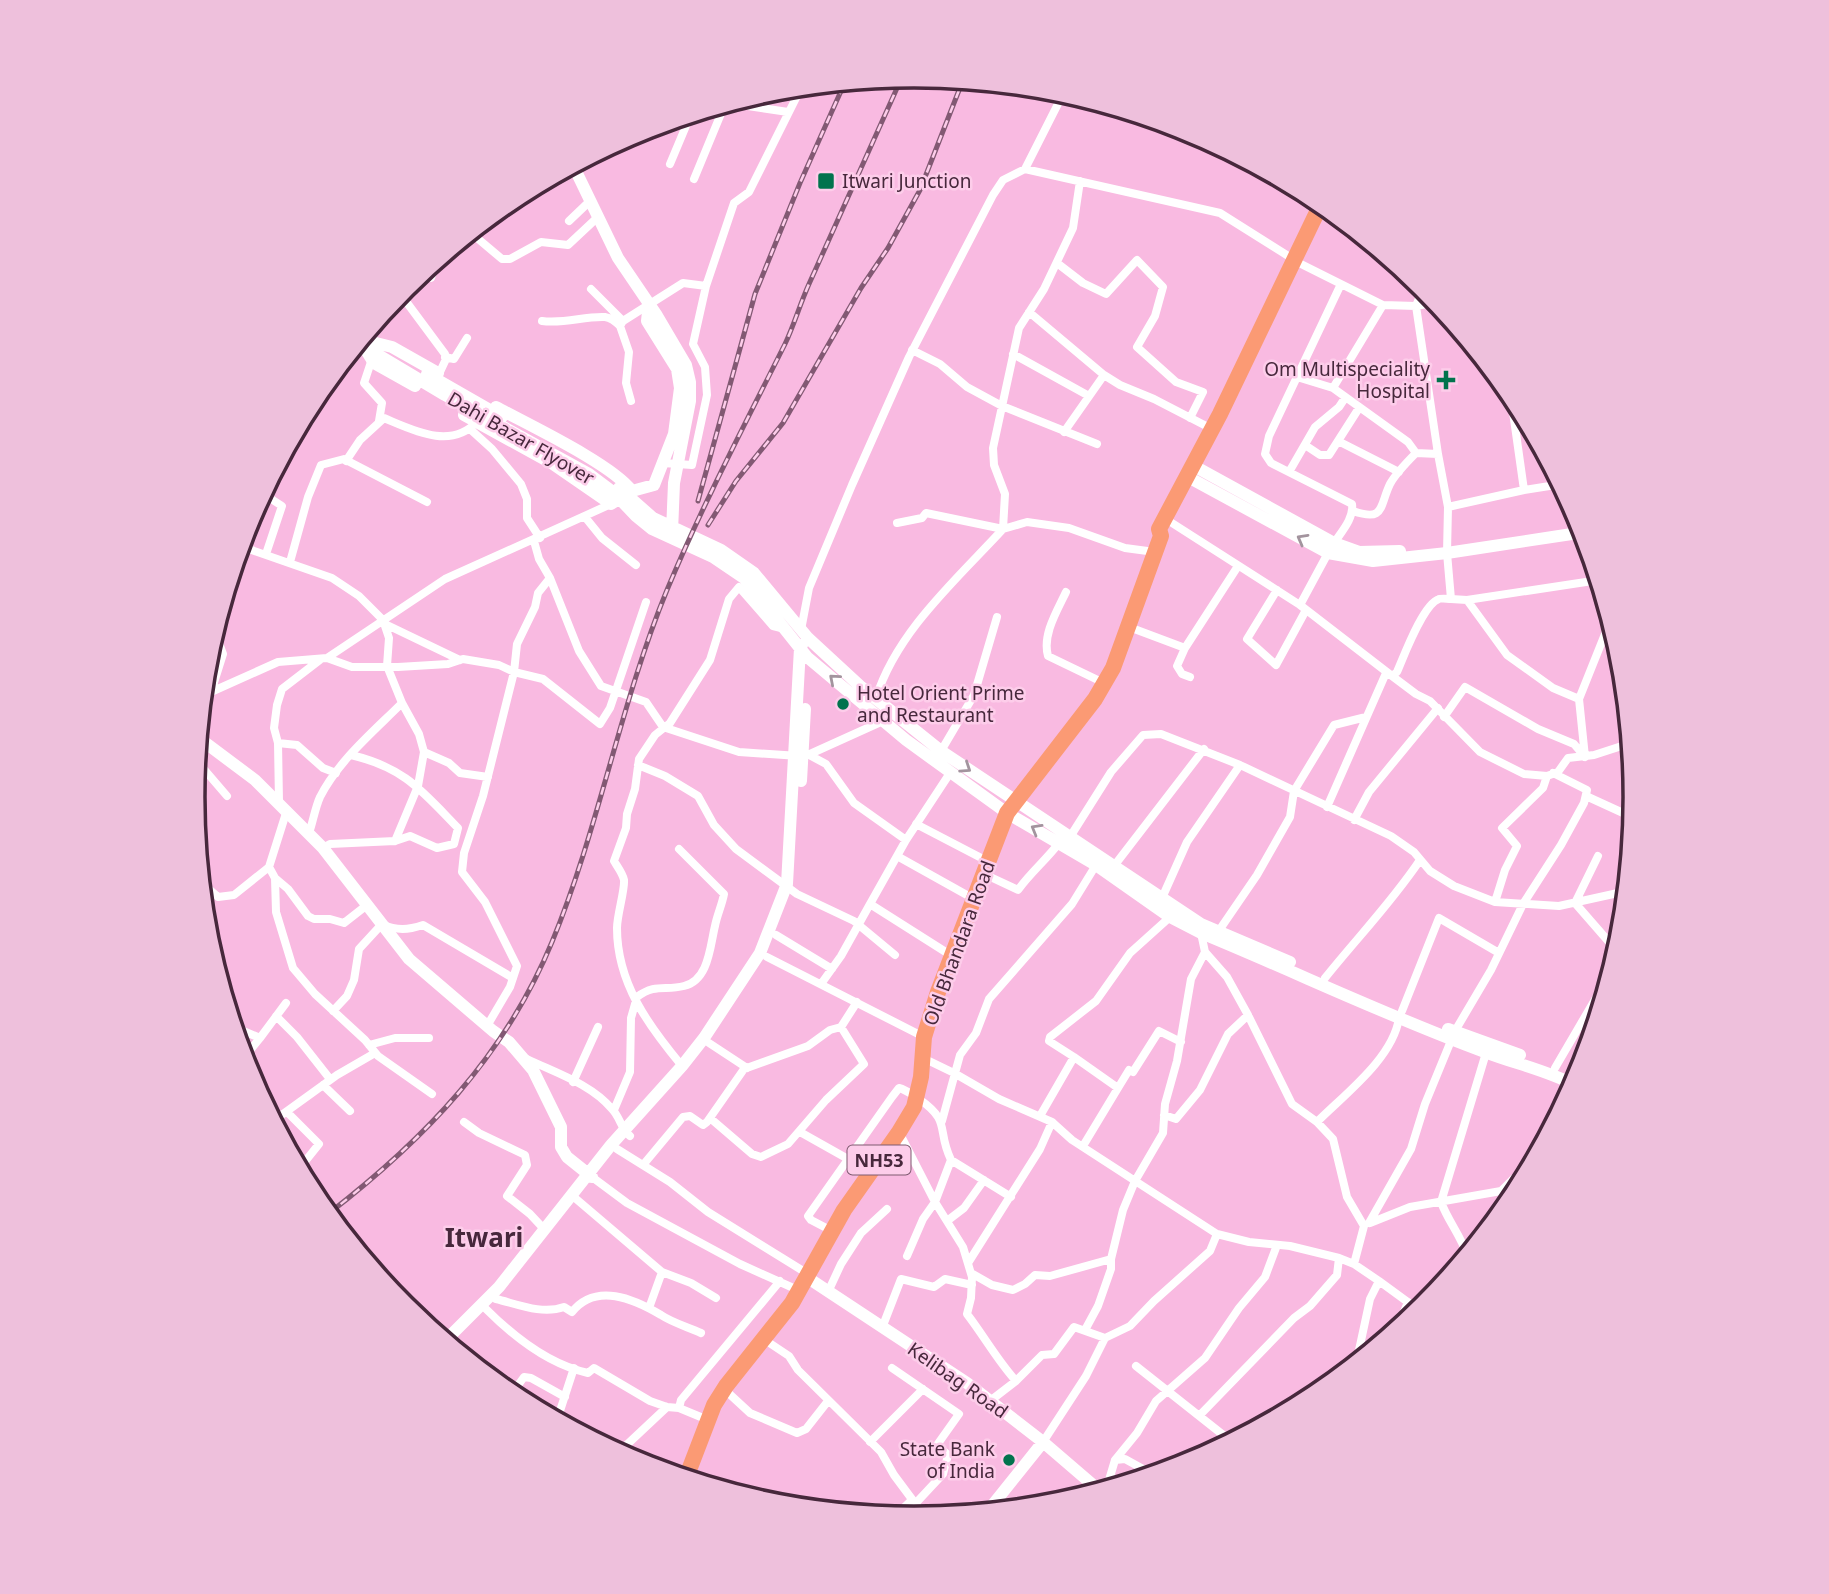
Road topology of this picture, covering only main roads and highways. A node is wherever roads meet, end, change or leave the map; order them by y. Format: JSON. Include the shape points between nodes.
{"nodes":[{"id":1,"x":1317,"y":213,"type":"edge"},
{"id":2,"x":1323,"y":217,"type":"edge"},
{"id":3,"x":1298,"y":261,"type":"junction"},
{"id":4,"x":1194,"y":474,"type":"junction"},
{"id":5,"x":689,"y":1470,"type":"edge"}],
"edges":[{"from":1,"to":3,"type":"highway","number":"NH53"},
{"from":2,"to":3,"type":"highway","number":"NH53"},
{"from":3,"to":4,"type":"highway","number":"NH53","via":[[1212,429]]},
{"from":3,"to":4,"type":"highway","number":"NH53","via":[[1222,433]]},
{"from":4,"to":5,"type":"highway","name":"Old Bhandara Road","number":"NH53","via":[[1154,552],[1104,683],[1011,807],[938,992],[924,1037],[914,1107],[861,1184],[806,1281],[714,1405]]}]}
